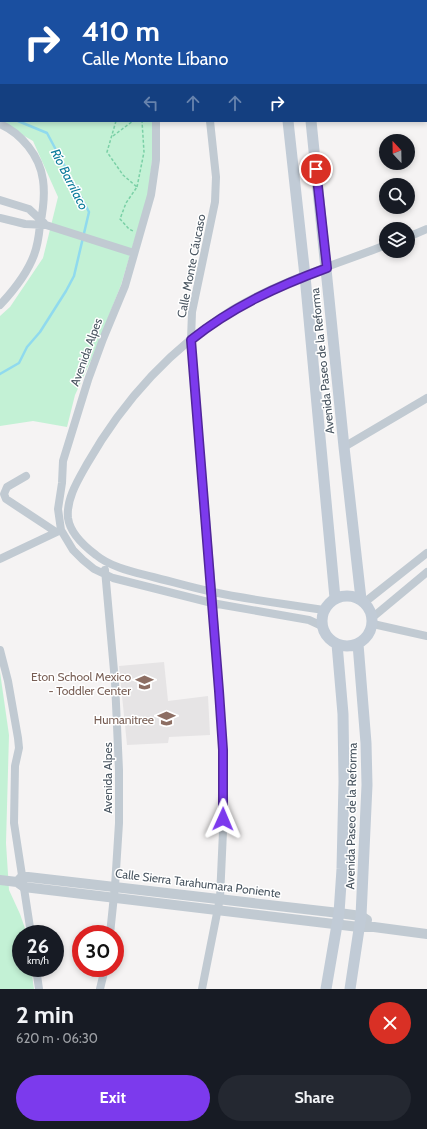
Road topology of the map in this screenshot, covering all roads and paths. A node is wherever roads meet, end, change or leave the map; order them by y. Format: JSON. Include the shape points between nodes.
{"nodes":[{"id":1,"x":116,"y":122,"type":"edge"},
{"id":2,"x":132,"y":122,"type":"edge"},
{"id":3,"x":142,"y":122,"type":"edge"},
{"id":4,"x":156,"y":122,"type":"edge"},
{"id":5,"x":210,"y":122,"type":"edge"},
{"id":6,"x":288,"y":122,"type":"edge"},
{"id":7,"x":311,"y":122,"type":"edge"},
{"id":8,"x":0,"y":124,"type":"edge"},
{"id":9,"x":113,"y":136,"type":"junction"},
{"id":10,"x":137,"y":187,"type":"junction"},
{"id":11,"x":0,"y":200,"type":"edge"},
{"id":12,"x":0,"y":218,"type":"edge"},
{"id":13,"x":45,"y":224,"type":"junction"},
{"id":14,"x":427,"y":229,"type":"edge"},
{"id":15,"x":140,"y":233,"type":"junction"},
{"id":16,"x":415,"y":234,"type":"edge"},
{"id":17,"x":379,"y":248,"type":"edge"},
{"id":18,"x":134,"y":254,"type":"junction"},
{"id":19,"x":327,"y":268,"type":"junction"},
{"id":20,"x":305,"y":276,"type":"junction"},
{"id":21,"x":0,"y":305,"type":"edge"},
{"id":22,"x":191,"y":340,"type":"junction"},
{"id":23,"x":427,"y":398,"type":"edge"},
{"id":24,"x":344,"y":447,"type":"junction"},
{"id":25,"x":26,"y":476,"type":"dead end"},
{"id":26,"x":62,"y":483,"type":"junction"},
{"id":27,"x":74,"y":489,"type":"junction"},
{"id":28,"x":70,"y":526,"type":"junction"},
{"id":29,"x":58,"y":531,"type":"junction"},
{"id":30,"x":427,"y":553,"type":"edge"},
{"id":31,"x":0,"y":559,"type":"edge"},
{"id":32,"x":106,"y":562,"type":"junction"},
{"id":33,"x":427,"y":572,"type":"edge"},
{"id":34,"x":104,"y":574,"type":"junction"},
{"id":35,"x":212,"y":592,"type":"junction"},
{"id":36,"x":335,"y":598,"type":"junction"},
{"id":37,"x":363,"y":601,"type":"junction"},
{"id":38,"x":212,"y":603,"type":"junction"},
{"id":39,"x":324,"y":610,"type":"junction"},
{"id":40,"x":373,"y":620,"type":"junction"},
{"id":41,"x":322,"y":626,"type":"junction"},
{"id":42,"x":427,"y":636,"type":"edge"},
{"id":43,"x":337,"y":644,"type":"junction"},
{"id":44,"x":358,"y":644,"type":"junction"},
{"id":45,"x":0,"y":650,"type":"edge"},
{"id":46,"x":0,"y":880,"type":"edge"},
{"id":47,"x":21,"y":882,"type":"junction"},
{"id":48,"x":115,"y":886,"type":"junction"},
{"id":49,"x":220,"y":898,"type":"junction"},
{"id":50,"x":114,"y":899,"type":"junction"},
{"id":51,"x":218,"y":911,"type":"junction"},
{"id":52,"x":339,"y":913,"type":"junction"},
{"id":53,"x":361,"y":916,"type":"junction"},
{"id":54,"x":337,"y":924,"type":"junction"},
{"id":55,"x":29,"y":925,"type":"edge"},
{"id":56,"x":111,"y":925,"type":"edge"},
{"id":57,"x":359,"y":927,"type":"junction"},
{"id":58,"x":374,"y":927,"type":"junction"},
{"id":59,"x":427,"y":934,"type":"edge"},
{"id":60,"x":37,"y":977,"type":"edge"},
{"id":61,"x":102,"y":977,"type":"edge"},
{"id":62,"x":39,"y":989,"type":"edge"},
{"id":63,"x":100,"y":989,"type":"edge"},
{"id":64,"x":202,"y":989,"type":"edge"},
{"id":65,"x":326,"y":989,"type":"edge"},
{"id":66,"x":350,"y":989,"type":"edge"}],
"edges":[{"from":1,"to":9,"type":"path"},
{"from":2,"to":9,"type":"path"},
{"from":3,"to":10,"type":"path","via":[[144,152]]},
{"from":4,"to":15,"type":"street","name":"Avenida Alpes","via":[[156,160],[152,188]]},
{"from":5,"to":22,"type":"street","name":"Calle Monte Cáucaso","via":[[216,177],[215,202],[192,312]]},
{"from":6,"to":20,"type":"main road","name":"Avenida Paseo de la Reforma"},
{"from":7,"to":19,"type":"main road","name":"Avenida Paseo de la Reforma"},
{"from":8,"to":13,"type":"street","via":[[19,136],[34,155],[40,168],[44,186]]},
{"from":9,"to":10,"type":"path","via":[[108,152],[123,175]]},
{"from":10,"to":15,"type":"path","via":[[126,203],[120,219],[129,229]]},
{"from":11,"to":13,"type":"street","via":[[29,209]]},
{"from":12,"to":13,"type":"street","via":[[24,224]]},
{"from":13,"to":18,"type":"street"},
{"from":13,"to":21,"type":"street","via":[[28,268],[11,294]]},
{"from":14,"to":16,"type":"street"},
{"from":15,"to":18,"type":"street","name":"Avenida Alpes"},
{"from":17,"to":19,"type":"street"},
{"from":18,"to":26,"type":"street","name":"Avenida Alpes","via":[[125,286],[88,380],[63,461]]},
{"from":19,"to":20,"type":"street"},
{"from":19,"to":24,"type":"main road","name":"Avenida Paseo de la Reforma"},
{"from":20,"to":22,"type":"street","via":[[245,303]]},
{"from":20,"to":36,"type":"main road","name":"Avenida Paseo de la Reforma"},
{"from":22,"to":27,"type":"street","via":[[161,365],[134,395],[97,446]]},
{"from":22,"to":35,"type":"street","name":"Calle Monte Cáucaso"},
{"from":23,"to":24,"type":"street"},
{"from":24,"to":37,"type":"main road","name":"Avenida Paseo de la Reforma"},
{"from":25,"to":29,"type":"street","via":[[7,487],[4,494],[6,499]]},
{"from":26,"to":27,"type":"street"},
{"from":26,"to":29,"type":"street","name":"Avenida Alpes"},
{"from":27,"to":28,"type":"street","via":[[68,506]]},
{"from":28,"to":29,"type":"street"},
{"from":28,"to":32,"type":"street","via":[[88,548]]},
{"from":29,"to":31,"type":"street"},
{"from":29,"to":34,"type":"street","name":"Avenida Alpes","via":[[83,560]]},
{"from":30,"to":37,"type":"street"},
{"from":32,"to":34,"type":"street","name":"Avenida Alpes"},
{"from":32,"to":35,"type":"street"},
{"from":33,"to":40,"type":"street"},
{"from":34,"to":38,"type":"street"},
{"from":34,"to":48,"type":"street","name":"Avenida Alpes","via":[[118,732],[119,823]]},
{"from":35,"to":38,"type":"street","name":"Calle Monte Cáucaso"},
{"from":35,"to":39,"type":"street"},
{"from":36,"to":37,"type":"main road","via":[[344,595]]},
{"from":36,"to":39,"type":"main road"},
{"from":37,"to":40,"type":"main road","via":[[370,609]]},
{"from":38,"to":41,"type":"street","via":[[309,620]]},
{"from":38,"to":49,"type":"street","name":"Calle Monte Cáucaso","via":[[223,750]]},
{"from":39,"to":41,"type":"main road"},
{"from":40,"to":42,"type":"street"},
{"from":40,"to":44,"type":"main road","via":[[368,635]]},
{"from":41,"to":43,"type":"main road","via":[[325,633]]},
{"from":43,"to":44,"type":"main road"},
{"from":43,"to":52,"type":"main road","name":"Avenida Paseo de la Reforma","via":[[343,714],[344,782]]},
{"from":44,"to":53,"type":"main road","name":"Avenida Paseo de la Reforma","via":[[367,785]]},
{"from":45,"to":47,"type":"street","via":[[13,706],[18,743],[14,823]]},
{"from":46,"to":47,"type":"street","name":"Calle Sierra Tarahumara Poniente"},
{"from":47,"to":48,"type":"street","name":"Calle Sierra Tarahumara Poniente"},
{"from":47,"to":50,"type":"street","name":"Calle Sierra Tarahumara Poniente"},
{"from":47,"to":55,"type":"street"},
{"from":48,"to":49,"type":"street","name":"Calle Sierra Tarahumara Poniente"},
{"from":48,"to":50,"type":"street","name":"Avenida Alpes"},
{"from":49,"to":51,"type":"street","name":"Calle Monte Cáucaso"},
{"from":49,"to":52,"type":"street","name":"Calle Sierra Tarahumara Poniente"},
{"from":50,"to":51,"type":"street","name":"Calle Sierra Tarahumara Poniente"},
{"from":50,"to":56,"type":"street","name":"Avenida Alpes"},
{"from":51,"to":54,"type":"street","name":"Calle Sierra Tarahumara Poniente"},
{"from":51,"to":64,"type":"street","name":"Calle Monte Cáucaso"},
{"from":52,"to":53,"type":"street","name":"Calle Sierra Tarahumara Poniente"},
{"from":52,"to":54,"type":"main road","name":"Avenida Paseo de la Reforma"},
{"from":53,"to":57,"type":"main road","name":"Avenida Paseo de la Reforma"},
{"from":53,"to":58,"type":"street"},
{"from":54,"to":57,"type":"street","name":"Calle Sierra Tarahumara Poniente"},
{"from":54,"to":65,"type":"main road","name":"Avenida Paseo de la Reforma"},
{"from":57,"to":58,"type":"street","name":"Calle Sierra Tarahumara Poniente"},
{"from":57,"to":66,"type":"main road","name":"Avenida Paseo de la Reforma"},
{"from":58,"to":59,"type":"street","name":"Calle Sierra Tarahumara Poniente"},
{"from":60,"to":62,"type":"street"},
{"from":61,"to":63,"type":"street"}]}
